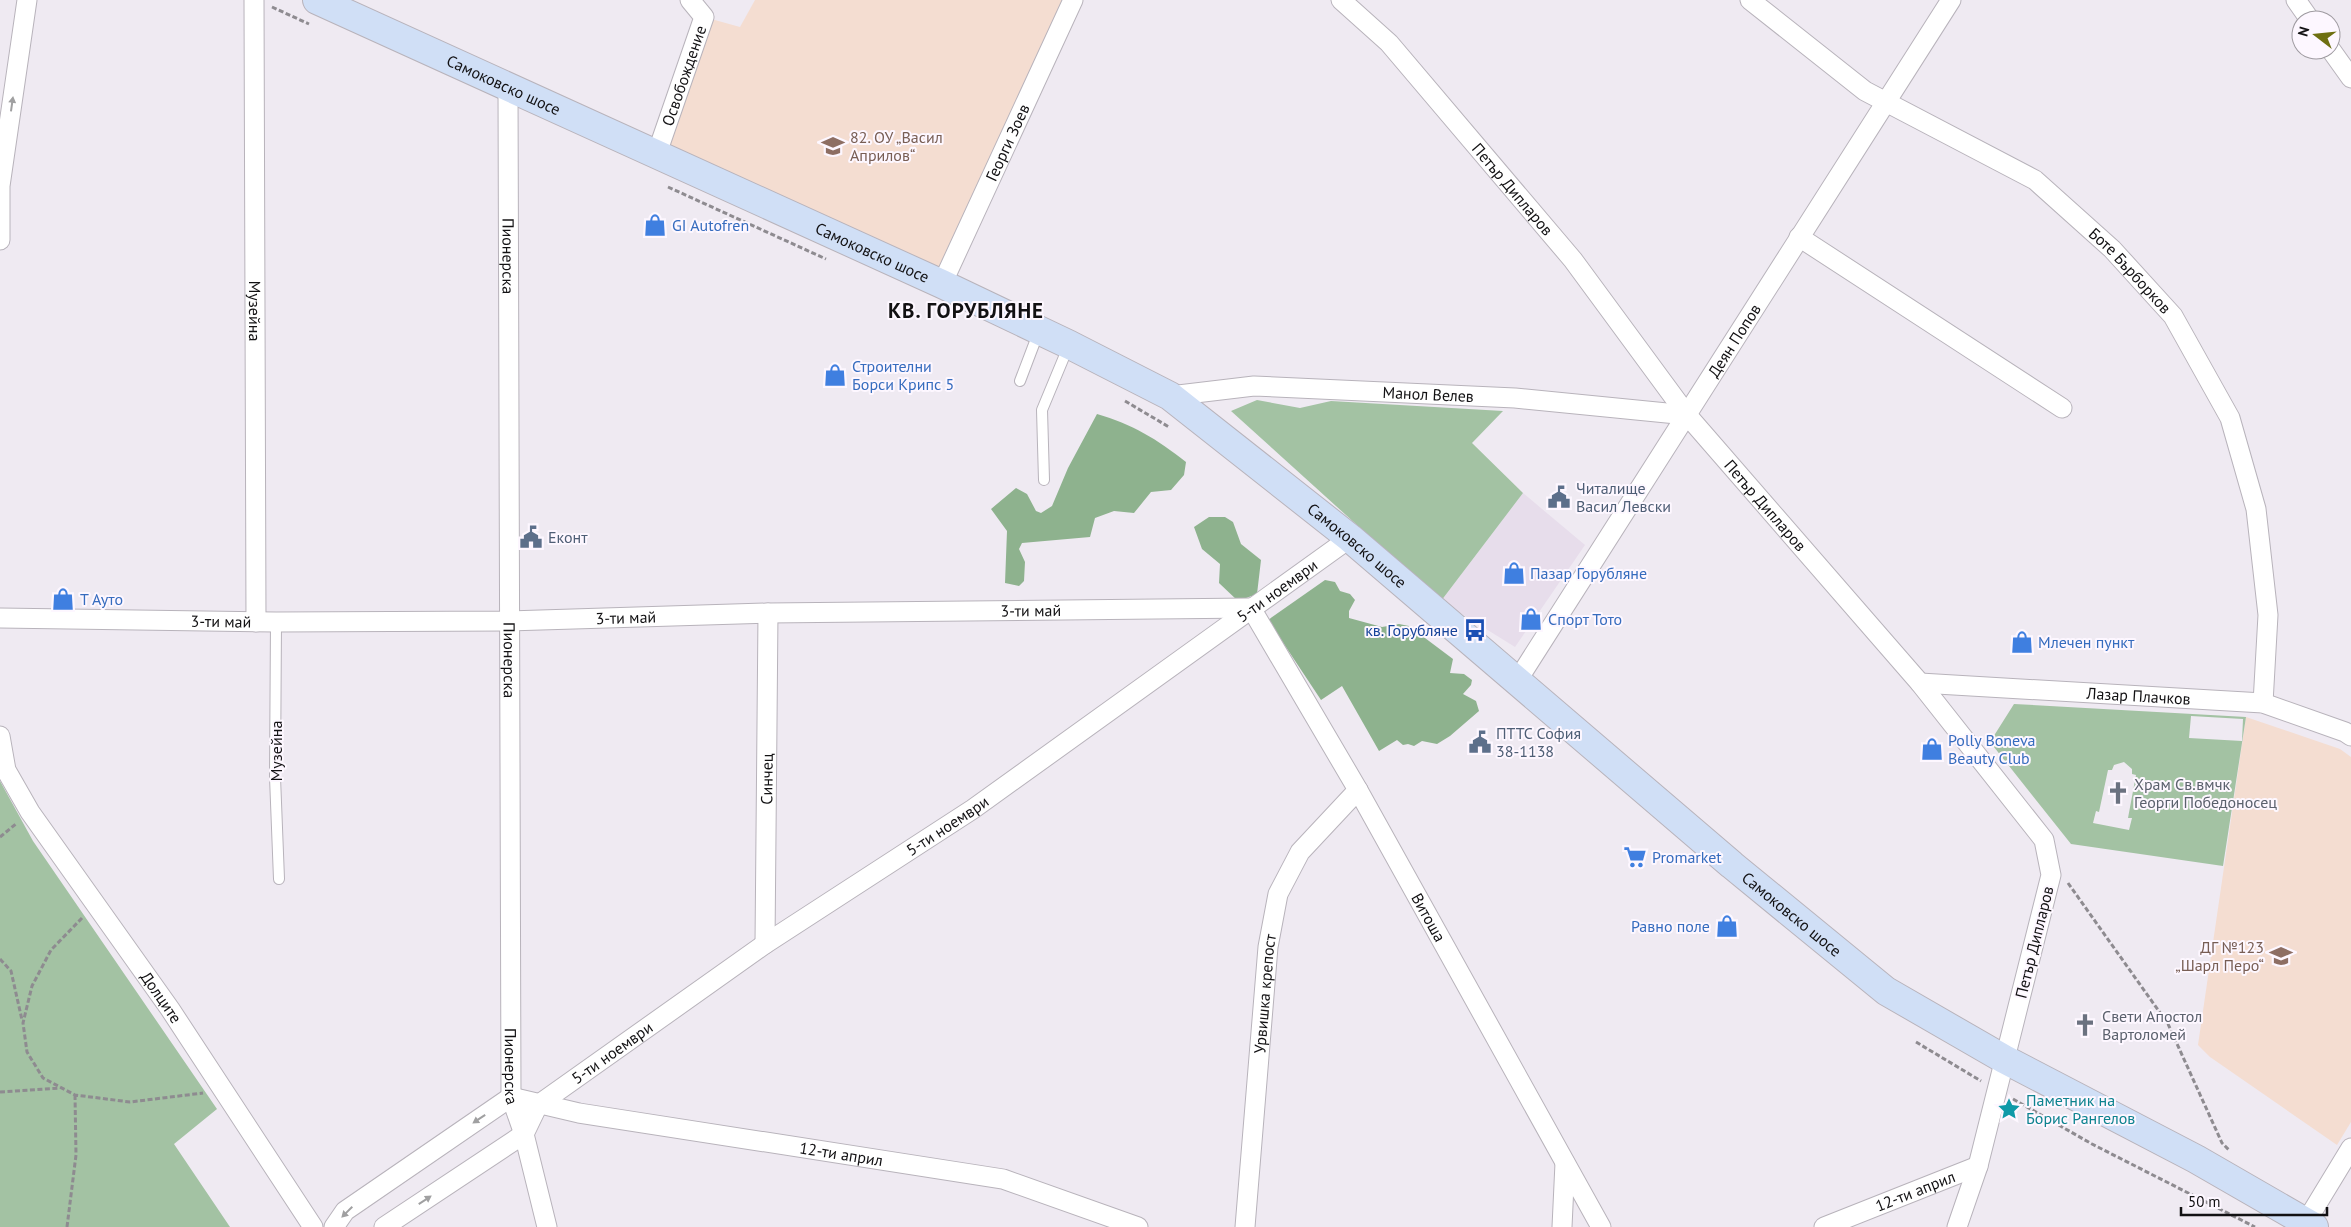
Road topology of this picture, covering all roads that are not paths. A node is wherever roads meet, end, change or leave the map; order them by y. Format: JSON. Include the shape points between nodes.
{"nodes":[{"id":1,"x":27,"y":0,"type":"edge"},
{"id":2,"x":690,"y":0,"type":"edge"},
{"id":3,"x":1073,"y":0,"type":"edge"},
{"id":4,"x":1341,"y":0,"type":"edge"},
{"id":5,"x":1750,"y":0,"type":"edge"},
{"id":6,"x":1951,"y":0,"type":"edge"},
{"id":7,"x":259,"y":2,"type":"edge"},
{"id":8,"x":313,"y":12,"type":"edge"},
{"id":9,"x":2338,"y":60,"type":"edge"},
{"id":10,"x":2351,"y":78,"type":"edge"},
{"id":11,"x":508,"y":88,"type":"junction"},
{"id":12,"x":1885,"y":101,"type":"junction"},
{"id":13,"x":656,"y":156,"type":"junction"},
{"id":14,"x":1799,"y":237,"type":"junction"},
{"id":15,"x":0,"y":240,"type":"edge"},
{"id":16,"x":942,"y":284,"type":"junction"},
{"id":17,"x":1039,"y":330,"type":"junction"},
{"id":18,"x":1070,"y":344,"type":"junction"},
{"id":19,"x":1020,"y":381,"type":"dead end"},
{"id":20,"x":1170,"y":396,"type":"junction"},
{"id":21,"x":2062,"y":408,"type":"dead end"},
{"id":22,"x":1687,"y":415,"type":"junction"},
{"id":23,"x":1044,"y":480,"type":"dead end"},
{"id":24,"x":1350,"y":538,"type":"junction"},
{"id":25,"x":1251,"y":608,"type":"junction"},
{"id":26,"x":768,"y":613,"type":"junction"},
{"id":27,"x":0,"y":618,"type":"edge"},
{"id":28,"x":508,"y":621,"type":"junction"},
{"id":29,"x":256,"y":622,"type":"junction"},
{"id":30,"x":276,"y":622,"type":"junction"},
{"id":31,"x":1517,"y":681,"type":"junction"},
{"id":32,"x":1920,"y":683,"type":"junction"},
{"id":33,"x":2263,"y":703,"type":"junction"},
{"id":34,"x":2351,"y":736,"type":"edge"},
{"id":35,"x":0,"y":744,"type":"edge"},
{"id":36,"x":1358,"y":790,"type":"junction"},
{"id":37,"x":279,"y":879,"type":"dead end"},
{"id":38,"x":765,"y":944,"type":"junction"},
{"id":39,"x":2004,"y":1059,"type":"junction"},
{"id":40,"x":511,"y":1097,"type":"junction"},
{"id":41,"x":538,"y":1105,"type":"junction"},
{"id":42,"x":524,"y":1134,"type":"junction"},
{"id":43,"x":2351,"y":1148,"type":"edge"},
{"id":44,"x":1565,"y":1162,"type":"junction"},
{"id":45,"x":1978,"y":1166,"type":"junction"},
{"id":46,"x":2310,"y":1224,"type":"edge"},
{"id":47,"x":314,"y":1227,"type":"edge"},
{"id":48,"x":334,"y":1227,"type":"edge"},
{"id":49,"x":384,"y":1227,"type":"edge"},
{"id":50,"x":547,"y":1227,"type":"edge"},
{"id":51,"x":1138,"y":1227,"type":"edge"},
{"id":52,"x":1245,"y":1227,"type":"edge"},
{"id":53,"x":1562,"y":1227,"type":"edge"},
{"id":54,"x":1602,"y":1227,"type":"edge"},
{"id":55,"x":1824,"y":1227,"type":"edge"},
{"id":56,"x":1957,"y":1227,"type":"edge"}],
"edges":[{"from":15,"to":1,"type":"street","one_way":true,"via":[[0,186]]},
{"from":2,"to":13,"type":"street","name":"Освобождение","via":[[704,17]]},
{"from":3,"to":16,"type":"street","name":"Георги Зоев"},
{"from":4,"to":22,"type":"street","name":"Петър Дипларов","via":[[1389,43],[1573,260]]},
{"from":5,"to":12,"type":"street","name":"Боте Бърборков","via":[[1865,91]]},
{"from":6,"to":12,"type":"street","name":"Деян Попов"},
{"from":7,"to":29,"type":"street","name":"Музейна"},
{"from":8,"to":11,"type":"main road","name":"Самоковско шосе"},
{"from":9,"to":10,"type":"street"},
{"from":11,"to":13,"type":"main road","name":"Самоковско шосе"},
{"from":11,"to":28,"type":"street","name":"Пионерска"},
{"from":12,"to":14,"type":"street","name":"Деян Попов"},
{"from":12,"to":33,"type":"street","name":"Боте Бърборков","via":[[2034,180],[2112,249],[2173,316],[2230,418],[2256,509],[2268,615]]},
{"from":13,"to":16,"type":"main road","name":"Самоковско шосе"},
{"from":14,"to":21,"type":"street"},
{"from":14,"to":22,"type":"street","name":"Деян Попов"},
{"from":16,"to":17,"type":"main road","name":"Самоковско шосе"},
{"from":17,"to":18,"type":"main road","name":"Самоковско шосе"},
{"from":17,"to":19,"type":"lane"},
{"from":18,"to":20,"type":"main road","name":"Самоковско шосе"},
{"from":18,"to":23,"type":"lane","via":[[1042,410]]},
{"from":20,"to":22,"type":"street","name":"Манол Велев","via":[[1254,386],[1515,398]]},
{"from":20,"to":24,"type":"main road","name":"Самоковско шосе"},
{"from":22,"to":31,"type":"street","name":"Деян Попов"},
{"from":22,"to":32,"type":"street","name":"Петър Дипларов"},
{"from":24,"to":25,"type":"street","name":"5-ти ноември"},
{"from":24,"to":31,"type":"main road","name":"Самоковско шосе"},
{"from":25,"to":26,"type":"street","name":"3-ти май"},
{"from":25,"to":36,"type":"street","name":"Витоша"},
{"from":25,"to":38,"type":"street","name":"5-ти ноември","via":[[972,809]]},
{"from":26,"to":28,"type":"street","name":"3-ти май"},
{"from":26,"to":38,"type":"street","name":"Синчец"},
{"from":27,"to":29,"type":"street","name":"3-ти май"},
{"from":28,"to":30,"type":"street","name":"3-ти май"},
{"from":28,"to":40,"type":"street","name":"Пионерска"},
{"from":29,"to":30,"type":"street","name":"3-ти май"},
{"from":30,"to":37,"type":"lane","name":"Музейна","via":[[275,777]]},
{"from":31,"to":39,"type":"main road","name":"Самоковско шосе","via":[[1886,991]]},
{"from":32,"to":33,"type":"street","name":"Лазар Плачков"},
{"from":32,"to":39,"type":"street","name":"Петър Дипларов","via":[[2044,840],[2048,855],[2051,875]]},
{"from":33,"to":34,"type":"street","name":"Лазар Плачков"},
{"from":35,"to":47,"type":"street","name":"Долците","via":[[6,770],[30,812],[170,1009]]},
{"from":36,"to":44,"type":"street","name":"Витоша"},
{"from":36,"to":52,"type":"street","name":"Урвишка крепост","via":[[1300,852],[1278,894],[1268,947]]},
{"from":38,"to":41,"type":"street","name":"5-ти ноември"},
{"from":39,"to":45,"type":"street","name":"Петър Дипларов"},
{"from":39,"to":46,"type":"main road","name":"Самоковско шосе","via":[[2196,1159]]},
{"from":40,"to":41,"type":"street"},
{"from":40,"to":42,"type":"street","name":"Пионерска"},
{"from":40,"to":48,"type":"street","one_way":true,"via":[[345,1211]]},
{"from":41,"to":42,"type":"street","name":"5-ти ноември"},
{"from":41,"to":51,"type":"street","name":"12-ти април","via":[[1003,1179]]},
{"from":49,"to":42,"type":"street","one_way":true},
{"from":42,"to":50,"type":"street","name":"Пионерска"},
{"from":43,"to":46,"type":"street"},
{"from":44,"to":53,"type":"street"},
{"from":44,"to":54,"type":"street","name":"Витоша"},
{"from":45,"to":55,"type":"street","name":"12-ти април"},
{"from":45,"to":56,"type":"street","name":"Петър Дипларов"}]}
